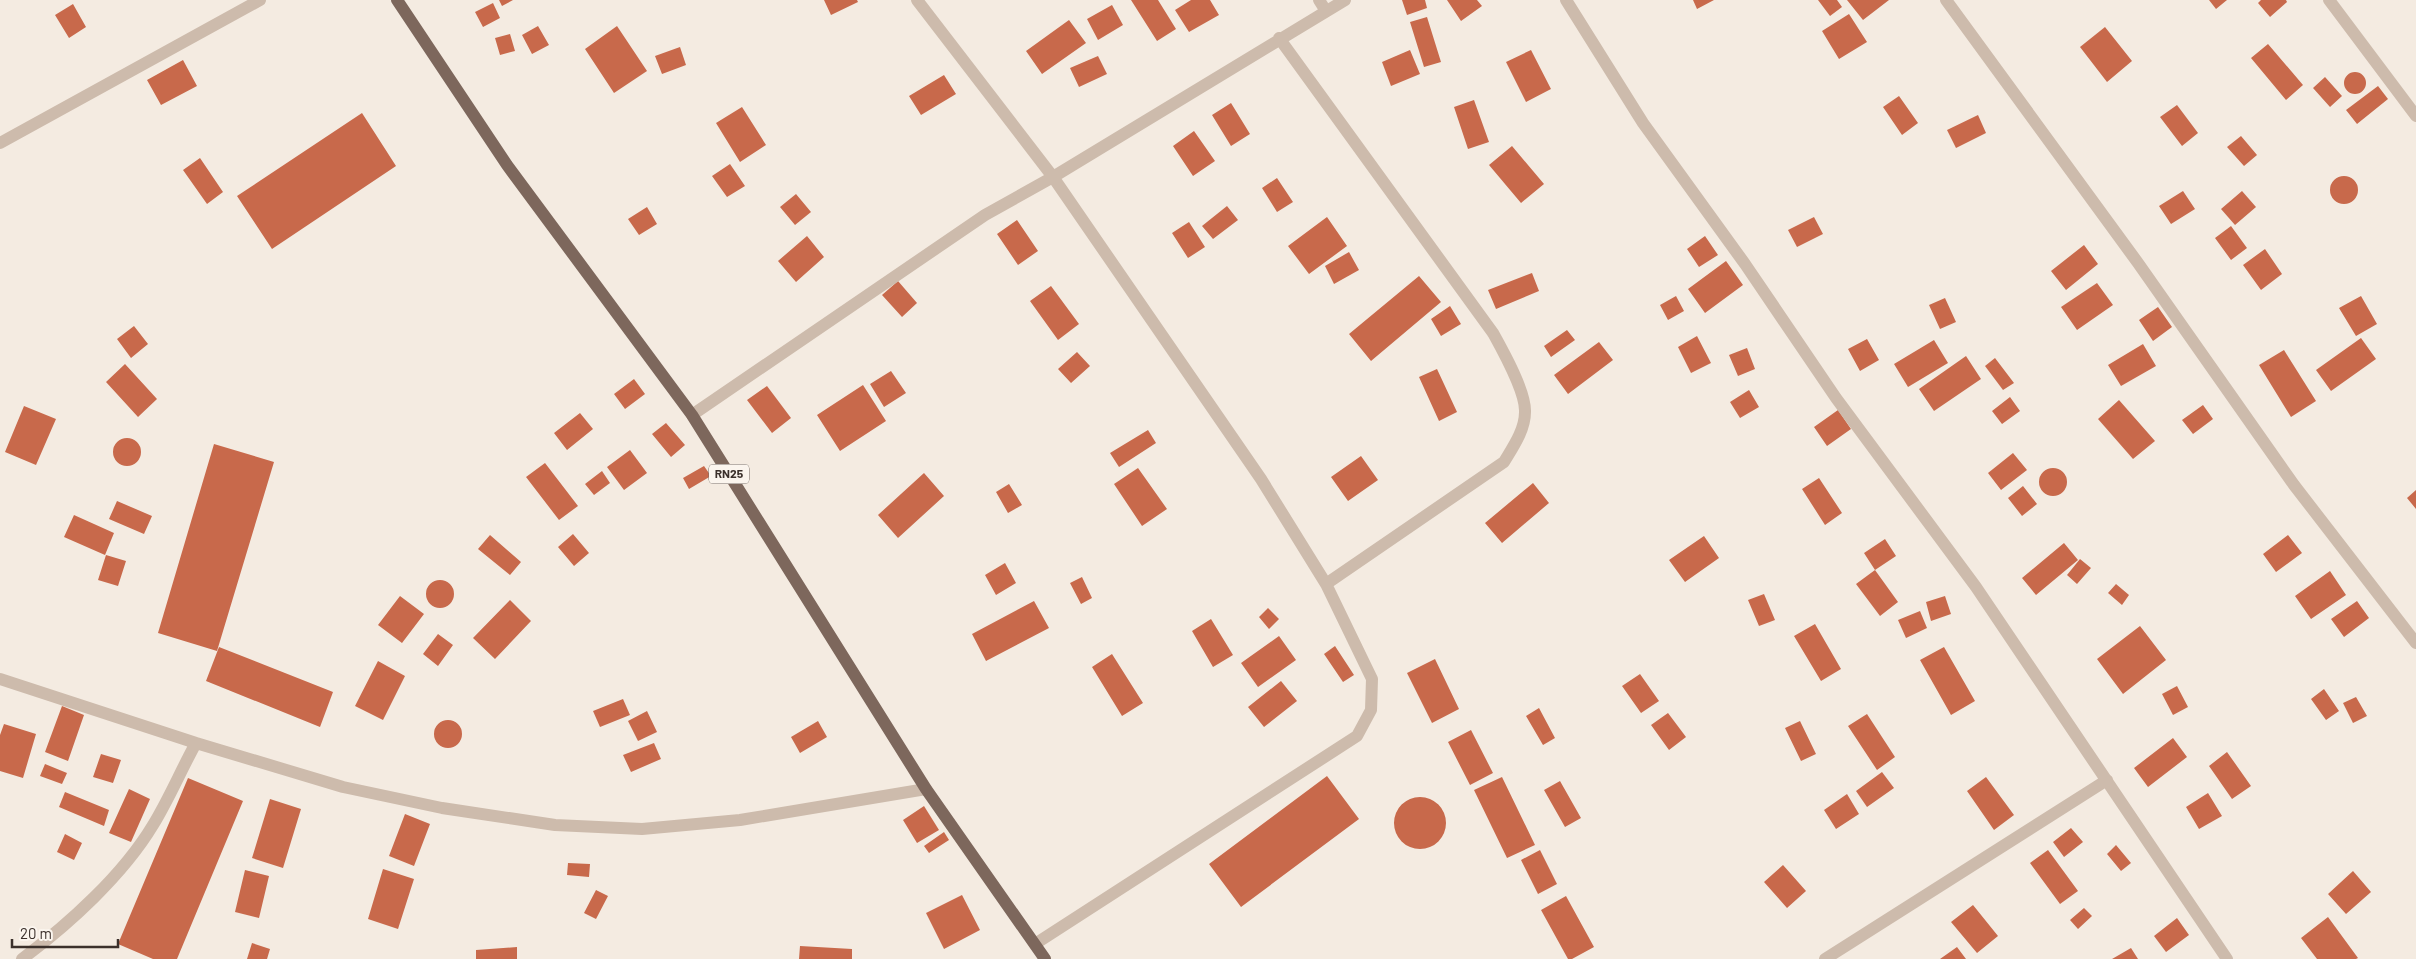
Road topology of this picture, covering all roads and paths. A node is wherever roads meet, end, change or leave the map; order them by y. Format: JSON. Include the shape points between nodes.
{"nodes":[{"id":1,"x":260,"y":0,"type":"edge"},
{"id":2,"x":397,"y":0,"type":"edge"},
{"id":3,"x":917,"y":0,"type":"edge"},
{"id":4,"x":1345,"y":0,"type":"edge"},
{"id":5,"x":1566,"y":0,"type":"edge"},
{"id":6,"x":1946,"y":0,"type":"edge"},
{"id":7,"x":2329,"y":0,"type":"edge"},
{"id":8,"x":1322,"y":5,"type":"edge"},
{"id":9,"x":1280,"y":38,"type":"junction"},
{"id":10,"x":2416,"y":116,"type":"edge"},
{"id":11,"x":0,"y":144,"type":"edge"},
{"id":12,"x":1053,"y":177,"type":"junction"},
{"id":13,"x":692,"y":415,"type":"junction"},
{"id":14,"x":1326,"y":584,"type":"junction"},
{"id":15,"x":2416,"y":643,"type":"edge"},
{"id":16,"x":0,"y":679,"type":"edge"},
{"id":17,"x":196,"y":743,"type":"junction"},
{"id":18,"x":2107,"y":780,"type":"junction"},
{"id":19,"x":926,"y":789,"type":"junction"},
{"id":20,"x":1036,"y":944,"type":"junction"},
{"id":21,"x":22,"y":959,"type":"edge"},
{"id":22,"x":1045,"y":959,"type":"edge"},
{"id":23,"x":1825,"y":959,"type":"edge"},
{"id":24,"x":2227,"y":959,"type":"edge"}],
"edges":[{"from":1,"to":11,"type":"street"},
{"from":2,"to":13,"type":"main road","number":"RN25","via":[[508,165]]},
{"from":3,"to":12,"type":"street"},
{"from":4,"to":8,"type":"street"},
{"from":5,"to":18,"type":"street","via":[[1643,123],[1836,398],[1976,587]]},
{"from":6,"to":15,"type":"street","via":[[2138,262],[2294,485]]},
{"from":7,"to":10,"type":"street"},
{"from":8,"to":9,"type":"street"},
{"from":9,"to":12,"type":"street"},
{"from":9,"to":14,"type":"street","via":[[1493,333],[1513,371],[1525,412],[1518,438],[1504,462]]},
{"from":12,"to":13,"type":"street","via":[[985,215]]},
{"from":12,"to":14,"type":"street","via":[[1261,479]]},
{"from":13,"to":19,"type":"main road","number":"RN25"},
{"from":14,"to":20,"type":"street","via":[[1372,679],[1371,710],[1357,736]]},
{"from":16,"to":17,"type":"street"},
{"from":17,"to":19,"type":"street","via":[[344,788],[442,808],[555,825],[642,829],[740,820]]},
{"from":17,"to":21,"type":"street","via":[[152,826],[108,882],[56,934]]},
{"from":18,"to":23,"type":"street"},
{"from":18,"to":24,"type":"street"},
{"from":19,"to":20,"type":"main road","number":"RN25"},
{"from":20,"to":22,"type":"main road","number":"RN25"}]}
